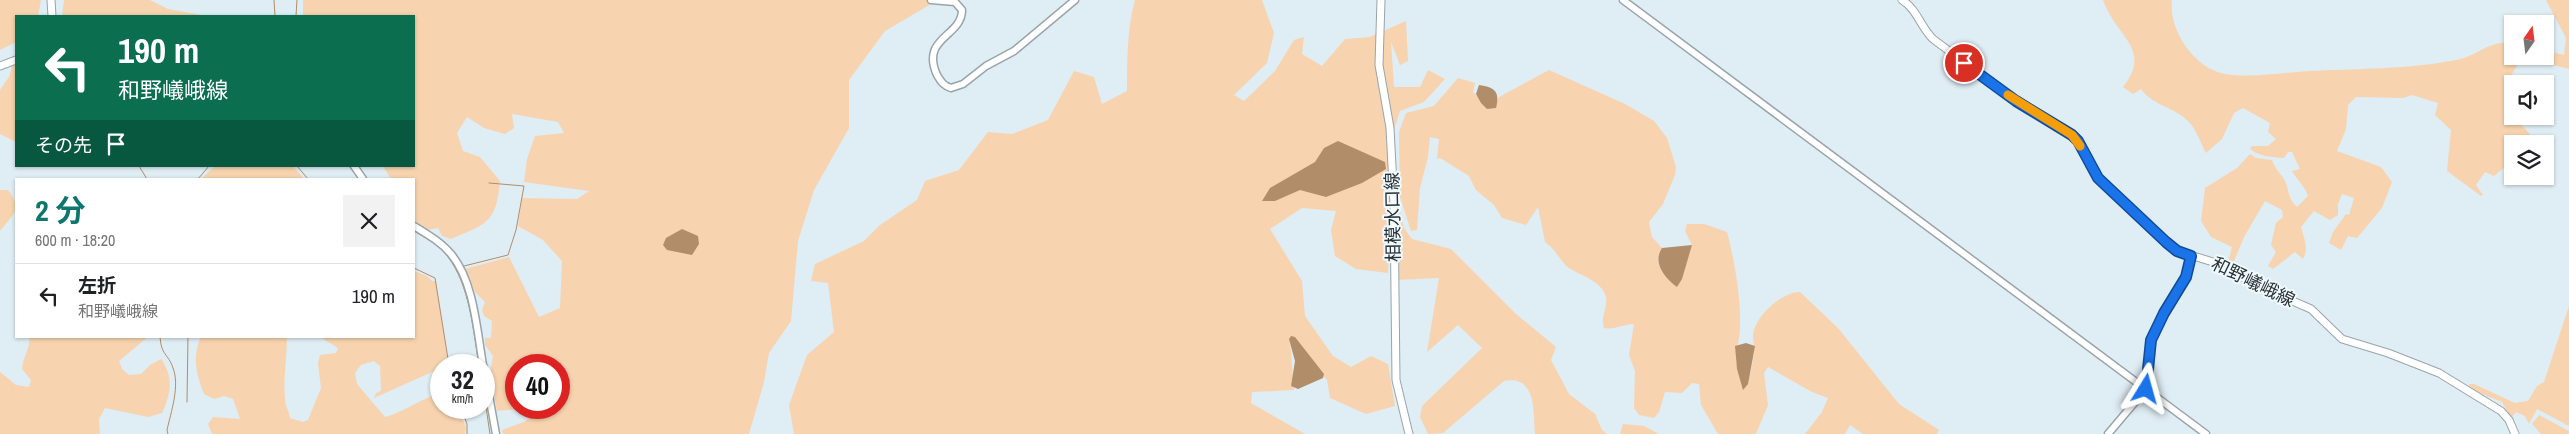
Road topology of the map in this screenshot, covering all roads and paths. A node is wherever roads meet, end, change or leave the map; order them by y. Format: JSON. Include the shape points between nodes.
{"nodes":[{"id":1,"x":51,"y":0,"type":"edge"},
{"id":2,"x":931,"y":0,"type":"edge"},
{"id":3,"x":1074,"y":0,"type":"edge"},
{"id":4,"x":1381,"y":0,"type":"edge"},
{"id":5,"x":1623,"y":0,"type":"edge"},
{"id":6,"x":1902,"y":0,"type":"edge"},
{"id":7,"x":52,"y":15,"type":"edge"},
{"id":8,"x":15,"y":60,"type":"edge"},
{"id":9,"x":0,"y":66,"type":"edge"},
{"id":10,"x":355,"y":167,"type":"edge"},
{"id":11,"x":363,"y":178,"type":"edge"},
{"id":12,"x":415,"y":227,"type":"edge"},
{"id":13,"x":2191,"y":256,"type":"junction"},
{"id":14,"x":482,"y":354,"type":"edge"},
{"id":15,"x":2146,"y":389,"type":"junction"},
{"id":16,"x":493,"y":419,"type":"edge"},
{"id":17,"x":496,"y":434,"type":"edge"},
{"id":18,"x":1408,"y":434,"type":"edge"},
{"id":19,"x":2108,"y":434,"type":"edge"},
{"id":20,"x":2206,"y":434,"type":"edge"},
{"id":21,"x":2515,"y":434,"type":"edge"}],
"edges":[{"from":1,"to":7,"type":"main road"},
{"from":2,"to":3,"type":"street","via":[[955,2],[962,10],[960,19],[936,46],[932,58],[939,79],[951,88],[963,84],[986,66],[1014,51]]},
{"from":4,"to":18,"type":"main road","name":"相模水口線","via":[[1379,64],[1390,128],[1394,205],[1395,370]]},
{"from":5,"to":15,"type":"street"},
{"from":6,"to":13,"type":"main road","name":"和野嶬峨線","via":[[1933,39],[2016,101],[2072,135],[2098,178],[2166,242]]},
{"from":8,"to":9,"type":"main road"},
{"from":10,"to":11,"type":"street"},
{"from":12,"to":14,"type":"street","via":[[443,246],[461,267],[469,289]]},
{"from":13,"to":15,"type":"street","via":[[2186,277],[2151,340]]},
{"from":13,"to":21,"type":"main road","name":"和野嶬峨線","via":[[2214,262],[2311,309],[2342,339],[2439,373],[2501,411]]},
{"from":15,"to":19,"type":"street"},
{"from":15,"to":20,"type":"street"},
{"from":16,"to":17,"type":"street"}]}
